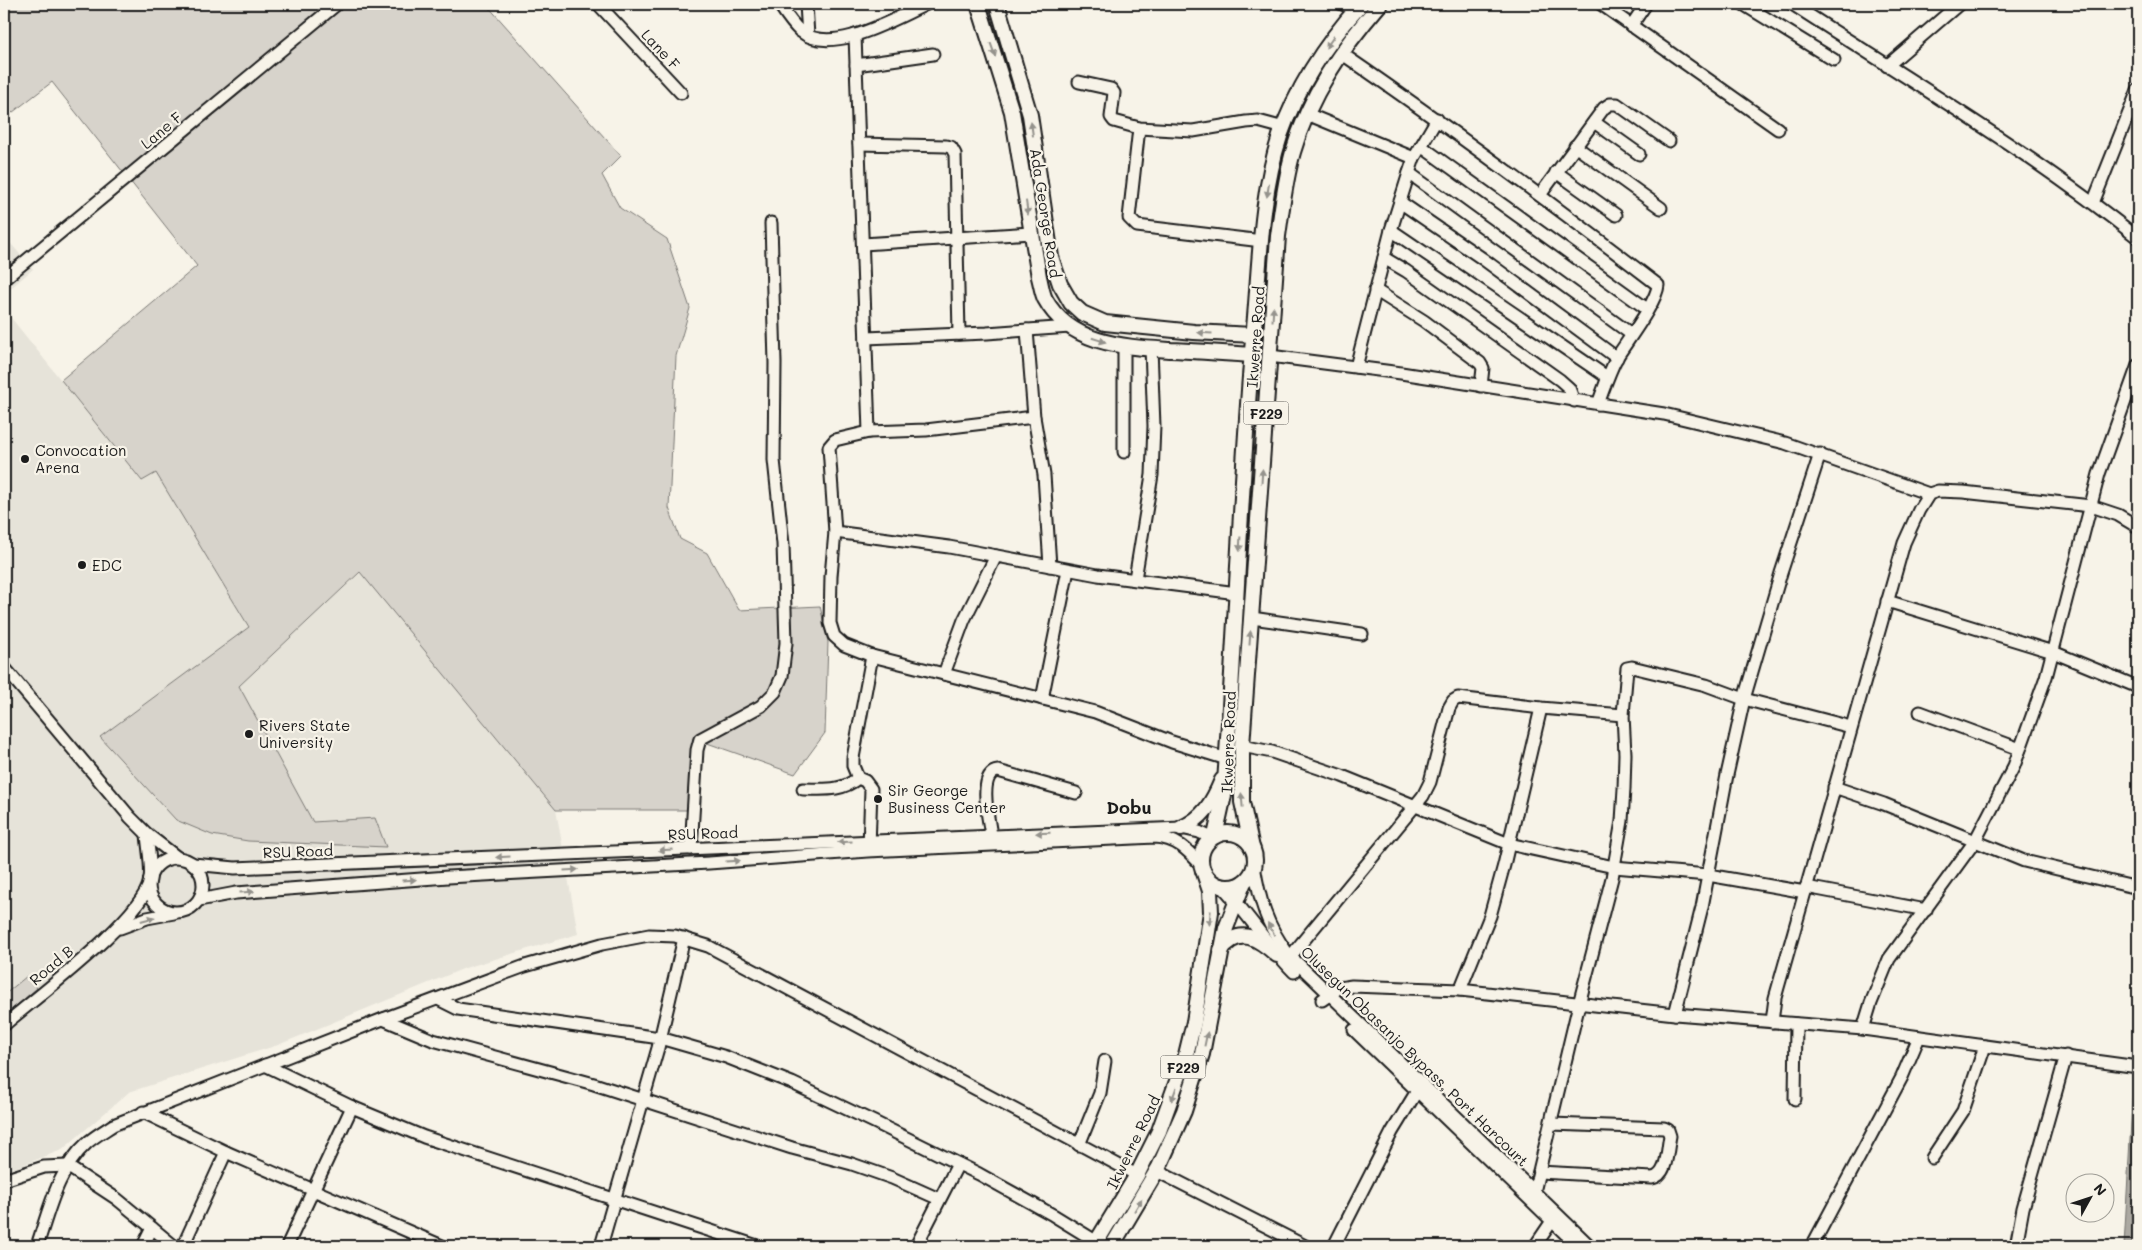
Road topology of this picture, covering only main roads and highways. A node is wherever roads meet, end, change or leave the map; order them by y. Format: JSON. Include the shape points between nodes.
{"nodes":[{"id":1,"x":978,"y":4,"type":"edge"},
{"id":2,"x":997,"y":4,"type":"edge"},
{"id":3,"x":1380,"y":4,"type":"edge"},
{"id":4,"x":1358,"y":6,"type":"edge"},
{"id":5,"x":1254,"y":335,"type":"junction"},
{"id":6,"x":1251,"y":355,"type":"junction"},
{"id":7,"x":1227,"y":763,"type":"junction"},
{"id":8,"x":1181,"y":828,"type":"road end"},
{"id":9,"x":1213,"y":837,"type":"junction"},
{"id":10,"x":1252,"y":848,"type":"junction"},
{"id":11,"x":1202,"y":868,"type":"junction"},
{"id":12,"x":1244,"y":882,"type":"junction"},
{"id":13,"x":1220,"y":950,"type":"junction"},
{"id":14,"x":1284,"y":956,"type":"road end"},
{"id":15,"x":1096,"y":1244,"type":"edge"},
{"id":16,"x":1112,"y":1246,"type":"edge"}],
"edges":[{"from":1,"to":6,"type":"main road","name":"Ada George Road","one_way":true,"via":[[1012,112],[1045,298],[1056,315],[1070,327],[1095,340],[1151,348]]},
{"from":5,"to":2,"type":"main road","name":"Ada George Road","one_way":true,"via":[[1105,323],[1082,313],[1071,303],[1060,284],[1052,257],[1030,115]]},
{"from":10,"to":3,"type":"main road","name":"Ikwerre Road","number":"F229","one_way":true,"via":[[1242,802],[1242,746],[1278,236],[1284,191],[1307,114],[1341,53]]},
{"from":4,"to":5,"type":"main road","name":"Ikwerre Road","number":"F229","one_way":true,"via":[[1313,67],[1284,128],[1270,182]]},
{"from":5,"to":6,"type":"main road","name":"Ikwerre Road","number":"F229"},
{"from":6,"to":7,"type":"main road","name":"Ikwerre Road","number":"F229","one_way":true},
{"from":7,"to":8,"type":"main road","via":[[1215,796],[1203,814]]},
{"from":7,"to":9,"type":"main road","name":"Ikwerre Road","number":"F229","via":[[1222,811]]},
{"from":9,"to":10,"type":"main road","via":[[1231,833],[1240,836]]},
{"from":9,"to":11,"type":"main road","number":"F229","via":[[1203,848]]},
{"from":10,"to":12,"type":"main road","number":"F229","via":[[1254,866]]},
{"from":11,"to":12,"type":"main road","via":[[1207,878],[1222,887],[1234,887]]},
{"from":11,"to":15,"type":"main road","name":"Ikwerre Road","number":"F229","one_way":true,"via":[[1210,891],[1211,912],[1185,1059],[1159,1131],[1137,1176]]},
{"from":12,"to":13,"type":"main road","number":"F229"},
{"from":13,"to":14,"type":"main road","via":[[1231,939],[1246,936]]},
{"from":16,"to":13,"type":"main road","number":"F229","one_way":true,"via":[[1157,1171],[1184,1111],[1202,1054]]}]}
